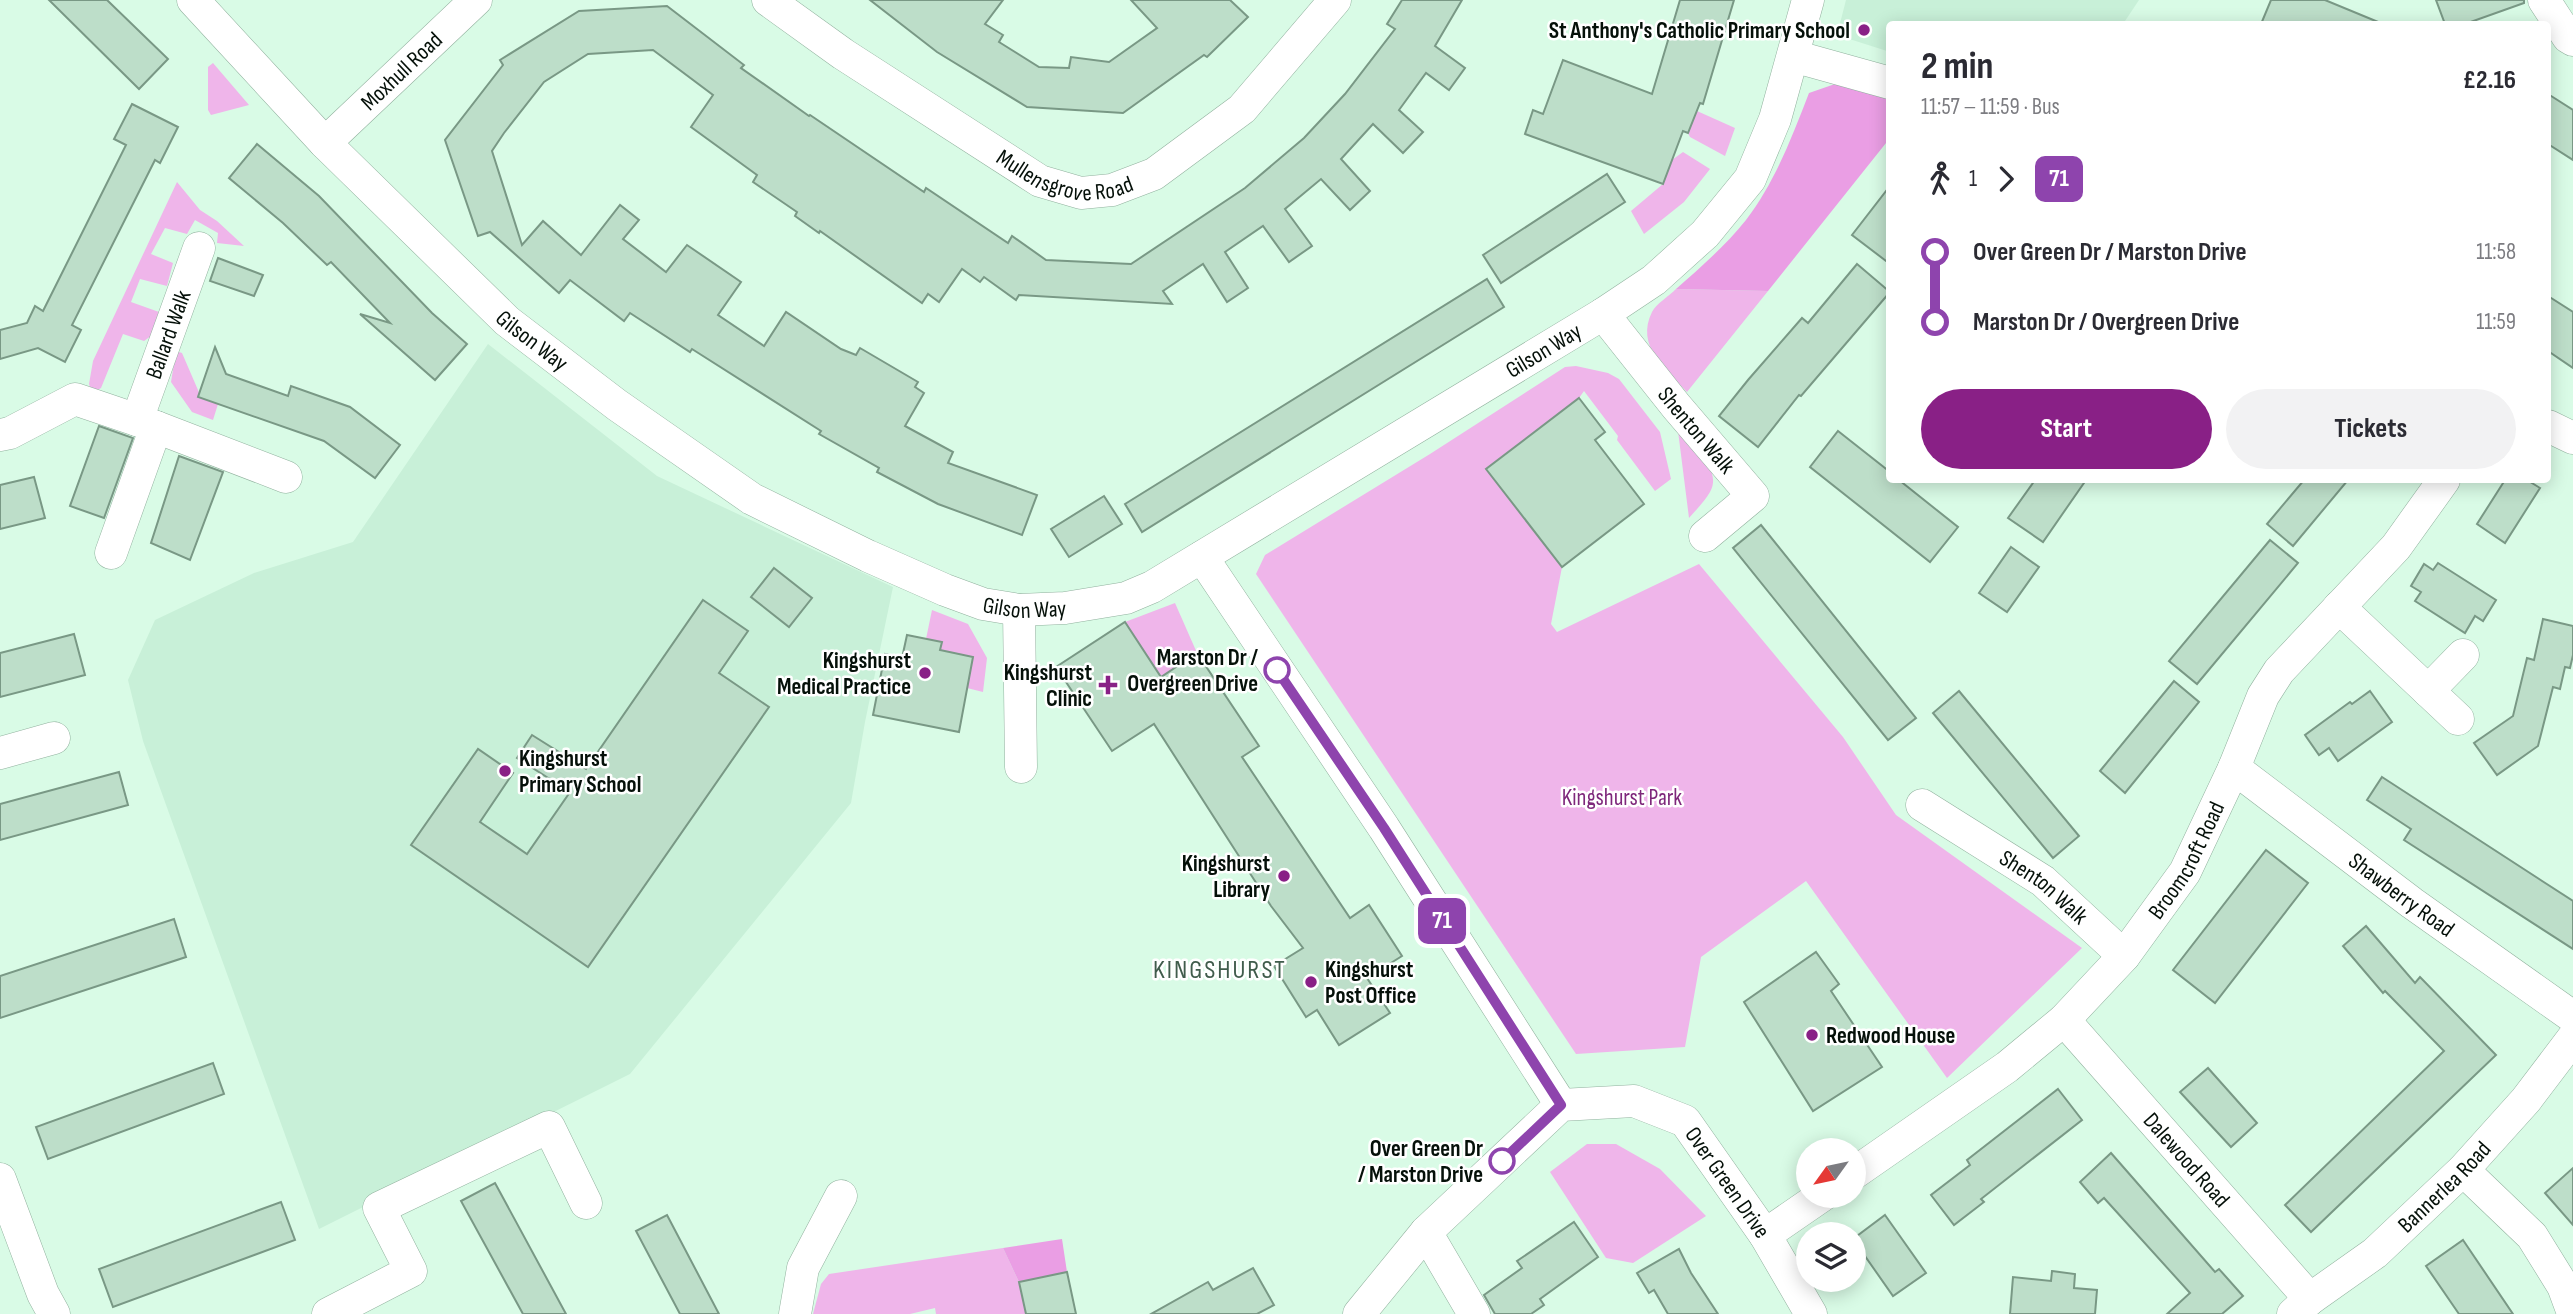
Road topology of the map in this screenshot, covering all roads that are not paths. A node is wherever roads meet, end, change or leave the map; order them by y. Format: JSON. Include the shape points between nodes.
{"nodes":[{"id":1,"x":193,"y":0,"type":"edge"},
{"id":2,"x":476,"y":0,"type":"edge"},
{"id":3,"x":768,"y":0,"type":"edge"},
{"id":4,"x":1335,"y":0,"type":"edge"},
{"id":5,"x":1808,"y":0,"type":"edge"},
{"id":6,"x":2544,"y":0,"type":"edge"},
{"id":7,"x":2573,"y":40,"type":"edge"},
{"id":8,"x":1793,"y":56,"type":"junction"},
{"id":9,"x":1886,"y":82,"type":"edge"},
{"id":10,"x":325,"y":143,"type":"junction"},
{"id":11,"x":199,"y":248,"type":"dead end"},
{"id":12,"x":1602,"y":314,"type":"junction"},
{"id":13,"x":146,"y":424,"type":"junction"},
{"id":14,"x":2551,"y":427,"type":"edge"},
{"id":15,"x":0,"y":435,"type":"edge"},
{"id":16,"x":2573,"y":438,"type":"edge"},
{"id":17,"x":286,"y":477,"type":"dead end"},
{"id":18,"x":2442,"y":483,"type":"edge"},
{"id":19,"x":1705,"y":536,"type":"dead end"},
{"id":20,"x":111,"y":553,"type":"dead end"},
{"id":21,"x":1202,"y":557,"type":"junction"},
{"id":22,"x":2339,"y":607,"type":"junction"},
{"id":23,"x":1019,"y":610,"type":"junction"},
{"id":24,"x":2463,"y":654,"type":"dead end"},
{"id":25,"x":2428,"y":691,"type":"junction"},
{"id":26,"x":2458,"y":719,"type":"dead end"},
{"id":27,"x":54,"y":738,"type":"dead end"},
{"id":28,"x":0,"y":753,"type":"edge"},
{"id":29,"x":1021,"y":767,"type":"dead end"},
{"id":30,"x":2234,"y":768,"type":"junction"},
{"id":31,"x":1923,"y":805,"type":"dead end"},
{"id":32,"x":2124,"y":956,"type":"junction"},
{"id":33,"x":2573,"y":1017,"type":"edge"},
{"id":34,"x":2064,"y":1020,"type":"junction"},
{"id":35,"x":2573,"y":1038,"type":"edge"},
{"id":36,"x":1561,"y":1105,"type":"junction"},
{"id":37,"x":1866,"y":1165,"type":"edge"},
{"id":38,"x":2463,"y":1170,"type":"junction"},
{"id":39,"x":0,"y":1179,"type":"edge"},
{"id":40,"x":841,"y":1196,"type":"dead end"},
{"id":41,"x":586,"y":1203,"type":"dead end"},
{"id":42,"x":1803,"y":1208,"type":"edge"},
{"id":43,"x":1426,"y":1232,"type":"junction"},
{"id":44,"x":1765,"y":1235,"type":"junction"},
{"id":45,"x":2302,"y":1307,"type":"edge"},
{"id":46,"x":2573,"y":1313,"type":"edge"},
{"id":47,"x":54,"y":1314,"type":"edge"},
{"id":48,"x":328,"y":1314,"type":"edge"},
{"id":49,"x":795,"y":1314,"type":"edge"},
{"id":50,"x":1359,"y":1314,"type":"edge"},
{"id":51,"x":1474,"y":1314,"type":"edge"},
{"id":52,"x":1811,"y":1314,"type":"edge"}],
"edges":[{"from":1,"to":10,"type":"street","name":"Gilson Way"},
{"from":2,"to":10,"type":"street","name":"Moxhull Road"},
{"from":3,"to":4,"type":"street","name":"Mullensgrove Road","via":[[1040,181],[1081,193],[1112,190],[1154,174],[1242,109]]},
{"from":5,"to":8,"type":"street","name":"Gilson Way"},
{"from":6,"to":7,"type":"street"},
{"from":8,"to":9,"type":"street"},
{"from":8,"to":12,"type":"street","name":"Gilson Way","via":[[1775,119],[1750,179],[1705,234],[1654,280]]},
{"from":10,"to":23,"type":"street","name":"Gilson Way","via":[[507,321],[752,499],[945,590],[983,604]]},
{"from":11,"to":13,"type":"street","name":"Ballard Walk"},
{"from":12,"to":19,"type":"street","name":"Shenton Walk","via":[[1752,496]]},
{"from":12,"to":21,"type":"street","name":"Gilson Way"},
{"from":13,"to":15,"type":"street","via":[[75,399]]},
{"from":13,"to":17,"type":"street"},
{"from":13,"to":20,"type":"street","name":"Ballard Walk"},
{"from":14,"to":16,"type":"street"},
{"from":18,"to":22,"type":"street","name":"Broomcroft Road","via":[[2396,547]]},
{"from":21,"to":23,"type":"street","name":"Gilson Way","via":[[1126,598]]},
{"from":21,"to":36,"type":"street","via":[[1384,828]]},
{"from":22,"to":25,"type":"street"},
{"from":22,"to":30,"type":"street","name":"Broomcroft Road","via":[[2279,671],[2263,696]]},
{"from":23,"to":29,"type":"street"},
{"from":24,"to":25,"type":"street"},
{"from":25,"to":26,"type":"street"},
{"from":27,"to":28,"type":"street"},
{"from":30,"to":32,"type":"street","name":"Broomcroft Road","via":[[2185,872]]},
{"from":30,"to":33,"type":"street","name":"Shawberry Road"},
{"from":31,"to":32,"type":"street","name":"Shenton Walk","via":[[2043,881]]},
{"from":32,"to":34,"type":"street","name":"Broomcroft Road"},
{"from":34,"to":37,"type":"street","name":"Broomcroft Road","via":[[2007,1067]]},
{"from":34,"to":45,"type":"street","name":"Dalewood Road"},
{"from":35,"to":38,"type":"street","name":"Bannerlea Road","via":[[2526,1100]]},
{"from":36,"to":43,"type":"street"},
{"from":36,"to":44,"type":"street","name":"Over Green Drive","via":[[1634,1101],[1685,1121]]},
{"from":38,"to":45,"type":"street","name":"Bannerlea Road","via":[[2375,1252]]},
{"from":38,"to":46,"type":"street","via":[[2532,1236],[2563,1286]]},
{"from":39,"to":47,"type":"street"},
{"from":40,"to":49,"type":"street","via":[[803,1268]]},
{"from":41,"to":48,"type":"street","via":[[549,1127],[379,1208],[411,1271]]},
{"from":42,"to":44,"type":"street"},
{"from":43,"to":50,"type":"street"},
{"from":43,"to":51,"type":"street"},
{"from":44,"to":52,"type":"street","name":"Over Green Drive"}]}
